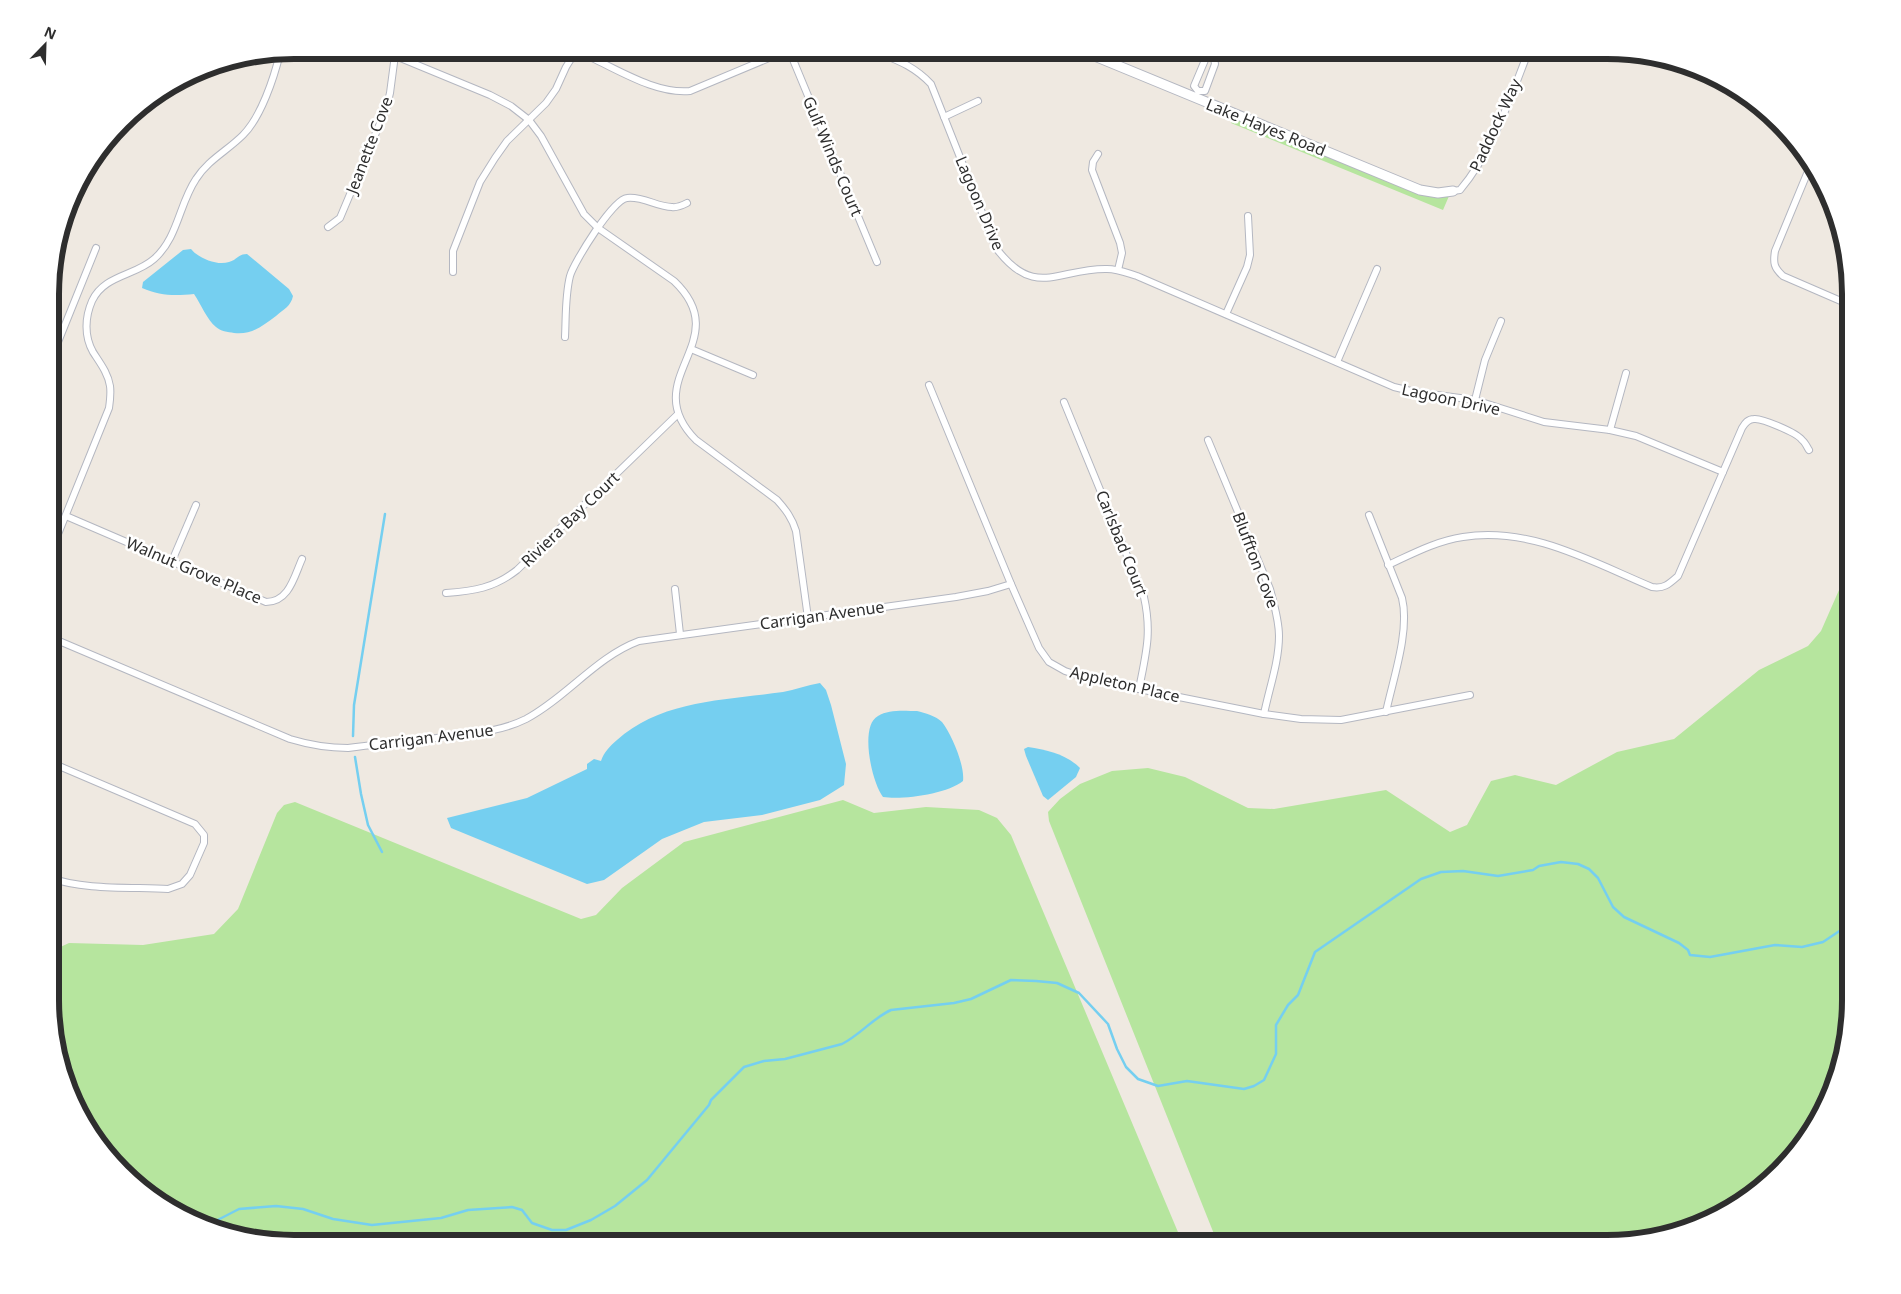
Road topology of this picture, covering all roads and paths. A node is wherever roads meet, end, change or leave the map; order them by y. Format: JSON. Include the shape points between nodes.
{"nodes":[{"id":1,"x":278,"y":59,"type":"edge"},
{"id":2,"x":394,"y":59,"type":"edge"},
{"id":3,"x":404,"y":59,"type":"edge"},
{"id":4,"x":571,"y":59,"type":"edge"},
{"id":5,"x":594,"y":59,"type":"edge"},
{"id":6,"x":766,"y":59,"type":"edge"},
{"id":7,"x":792,"y":59,"type":"edge"},
{"id":8,"x":894,"y":59,"type":"edge"},
{"id":9,"x":1104,"y":59,"type":"edge"},
{"id":10,"x":1206,"y":59,"type":"edge"},
{"id":11,"x":1214,"y":59,"type":"edge"},
{"id":12,"x":1525,"y":59,"type":"edge"},
{"id":13,"x":1197,"y":95,"type":"junction"},
{"id":14,"x":978,"y":102,"type":"dead end"},
{"id":15,"x":944,"y":117,"type":"junction"},
{"id":16,"x":529,"y":120,"type":"junction"},
{"id":17,"x":1098,"y":154,"type":"dead end"},
{"id":18,"x":1808,"y":171,"type":"edge"},
{"id":19,"x":1453,"y":191,"type":"joint"},
{"id":20,"x":687,"y":203,"type":"dead end"},
{"id":21,"x":1248,"y":216,"type":"dead end"},
{"id":22,"x":328,"y":227,"type":"dead end"},
{"id":23,"x":598,"y":228,"type":"junction"},
{"id":24,"x":96,"y":248,"type":"dead end"},
{"id":25,"x":877,"y":262,"type":"dead end"},
{"id":26,"x":1376,"y":268,"type":"dead end"},
{"id":27,"x":1118,"y":270,"type":"junction"},
{"id":28,"x":453,"y":272,"type":"dead end"},
{"id":29,"x":1842,"y":302,"type":"edge"},
{"id":30,"x":1226,"y":314,"type":"junction"},
{"id":31,"x":1500,"y":321,"type":"dead end"},
{"id":32,"x":565,"y":337,"type":"dead end"},
{"id":33,"x":59,"y":340,"type":"edge"},
{"id":34,"x":690,"y":349,"type":"junction"},
{"id":35,"x":1337,"y":362,"type":"junction"},
{"id":36,"x":1626,"y":373,"type":"dead end"},
{"id":37,"x":753,"y":375,"type":"dead end"},
{"id":38,"x":929,"y":385,"type":"dead end"},
{"id":39,"x":1475,"y":400,"type":"junction"},
{"id":40,"x":1064,"y":402,"type":"dead end"},
{"id":41,"x":678,"y":414,"type":"junction"},
{"id":42,"x":1610,"y":430,"type":"junction"},
{"id":43,"x":1208,"y":440,"type":"dead end"},
{"id":44,"x":1809,"y":450,"type":"dead end"},
{"id":45,"x":1723,"y":472,"type":"junction"},
{"id":46,"x":196,"y":505,"type":"dead end"},
{"id":47,"x":1369,"y":515,"type":"dead end"},
{"id":48,"x":66,"y":516,"type":"junction"},
{"id":49,"x":59,"y":532,"type":"edge"},
{"id":50,"x":302,"y":559,"type":"dead end"},
{"id":51,"x":172,"y":561,"type":"junction"},
{"id":52,"x":1388,"y":565,"type":"junction"},
{"id":53,"x":1011,"y":584,"type":"junction"},
{"id":54,"x":675,"y":588,"type":"dead end"},
{"id":55,"x":446,"y":593,"type":"dead end"},
{"id":56,"x":808,"y":618,"type":"junction"},
{"id":57,"x":680,"y":634,"type":"junction"},
{"id":58,"x":59,"y":641,"type":"edge"},
{"id":59,"x":1139,"y":689,"type":"junction"},
{"id":60,"x":1470,"y":696,"type":"dead end"},
{"id":61,"x":1386,"y":712,"type":"junction"},
{"id":62,"x":1264,"y":714,"type":"junction"},
{"id":63,"x":59,"y":766,"type":"edge"},
{"id":64,"x":59,"y":881,"type":"edge"}],
"edges":[{"from":1,"to":48,"type":"street","via":[[256,118],[244,135],[206,165],[194,181],[163,250],[145,265],[101,288],[93,300],[86,328],[88,341],[110,384],[109,408]]},
{"from":2,"to":22,"type":"street","name":"Jeanette Cove","via":[[386,108],[340,218]]},
{"from":3,"to":16,"type":"street","via":[[511,106]]},
{"from":4,"to":16,"type":"street","via":[[556,89]]},
{"from":5,"to":6,"type":"street","via":[[663,90],[678,92],[690,91]]},
{"from":7,"to":25,"type":"street","name":"Gulf Winds Court"},
{"from":8,"to":15,"type":"street","name":"Lagoon Drive","via":[[909,65],[931,84]]},
{"from":9,"to":13,"type":"street","name":"Lake Hayes Road"},
{"from":10,"to":13,"type":"street","via":[[1194,86]]},
{"from":11,"to":13,"type":"street","via":[[1205,91]]},
{"from":12,"to":19,"type":"street","name":"Paddock Way","via":[[1488,146],[1471,176],[1460,190]]},
{"from":13,"to":19,"type":"street","name":"Lake Hayes Road","via":[[1420,190]]},
{"from":14,"to":15,"type":"street"},
{"from":15,"to":27,"type":"street","name":"Lagoon Drive","via":[[996,248],[1015,269],[1042,278]]},
{"from":16,"to":23,"type":"street","via":[[584,214]]},
{"from":16,"to":28,"type":"street","via":[[507,141],[480,182],[453,251]]},
{"from":17,"to":27,"type":"street","via":[[1092,170],[1120,243],[1122,253]]},
{"from":18,"to":29,"type":"street","via":[[1775,251],[1776,270],[1782,276]]},
{"from":20,"to":23,"type":"street","via":[[673,208],[625,198],[618,201]]},
{"from":21,"to":30,"type":"street","via":[[1250,255]]},
{"from":23,"to":32,"type":"street","via":[[570,273]]},
{"from":23,"to":34,"type":"street","via":[[684,290],[697,321]]},
{"from":24,"to":33,"type":"street"},
{"from":26,"to":35,"type":"street"},
{"from":27,"to":30,"type":"street","name":"Lagoon Drive"},
{"from":30,"to":35,"type":"street","name":"Lagoon Drive"},
{"from":31,"to":39,"type":"street","via":[[1485,360]]},
{"from":34,"to":37,"type":"street"},
{"from":34,"to":41,"type":"street","via":[[676,386]]},
{"from":35,"to":39,"type":"street","name":"Lagoon Drive","via":[[1394,387]]},
{"from":36,"to":42,"type":"street"},
{"from":38,"to":53,"type":"street","name":"Appleton Place"},
{"from":39,"to":42,"type":"street","name":"Lagoon Drive","via":[[1544,422]]},
{"from":40,"to":59,"type":"street","name":"Carlsbad Court","via":[[1144,597],[1149,638]]},
{"from":41,"to":55,"type":"street","name":"Riviera Bay Court","via":[[504,581],[489,587]]},
{"from":41,"to":56,"type":"street","via":[[696,440],[786,510],[796,531]]},
{"from":42,"to":45,"type":"street","name":"Lagoon Drive","via":[[1653,441]]},
{"from":43,"to":62,"type":"street","name":"Bluffton Cove","via":[[1270,589],[1276,612],[1279,636]]},
{"from":44,"to":45,"type":"street","via":[[1796,435],[1753,419],[1742,428]]},
{"from":45,"to":52,"type":"street","via":[[1678,576],[1662,588],[1652,587],[1550,544],[1509,536],[1462,537],[1435,544]]},
{"from":46,"to":51,"type":"street"},
{"from":47,"to":52,"type":"street"},
{"from":48,"to":49,"type":"street"},
{"from":48,"to":51,"type":"street","name":"Walnut Grove Place"},
{"from":50,"to":51,"type":"street","name":"Walnut Grove Place","via":[[287,592],[275,602],[266,602]]},
{"from":52,"to":61,"type":"street","via":[[1405,611]]},
{"from":53,"to":56,"type":"street","name":"Carrigan Avenue","via":[[956,597]]},
{"from":53,"to":59,"type":"street","name":"Appleton Place","via":[[1039,648],[1050,662],[1080,676]]},
{"from":54,"to":57,"type":"street"},
{"from":56,"to":57,"type":"street","name":"Carrigan Avenue"},
{"from":57,"to":58,"type":"street","name":"Carrigan Avenue","via":[[625,646],[549,704],[502,728],[330,748],[290,739]]},
{"from":59,"to":62,"type":"street","name":"Appleton Place"},
{"from":60,"to":61,"type":"street","name":"Appleton Place"},
{"from":61,"to":62,"type":"street","name":"Appleton Place","via":[[1341,720]]},
{"from":63,"to":64,"type":"street","via":[[195,824],[204,835],[204,843],[190,875],[182,884],[168,889],[78,885]]}]}
